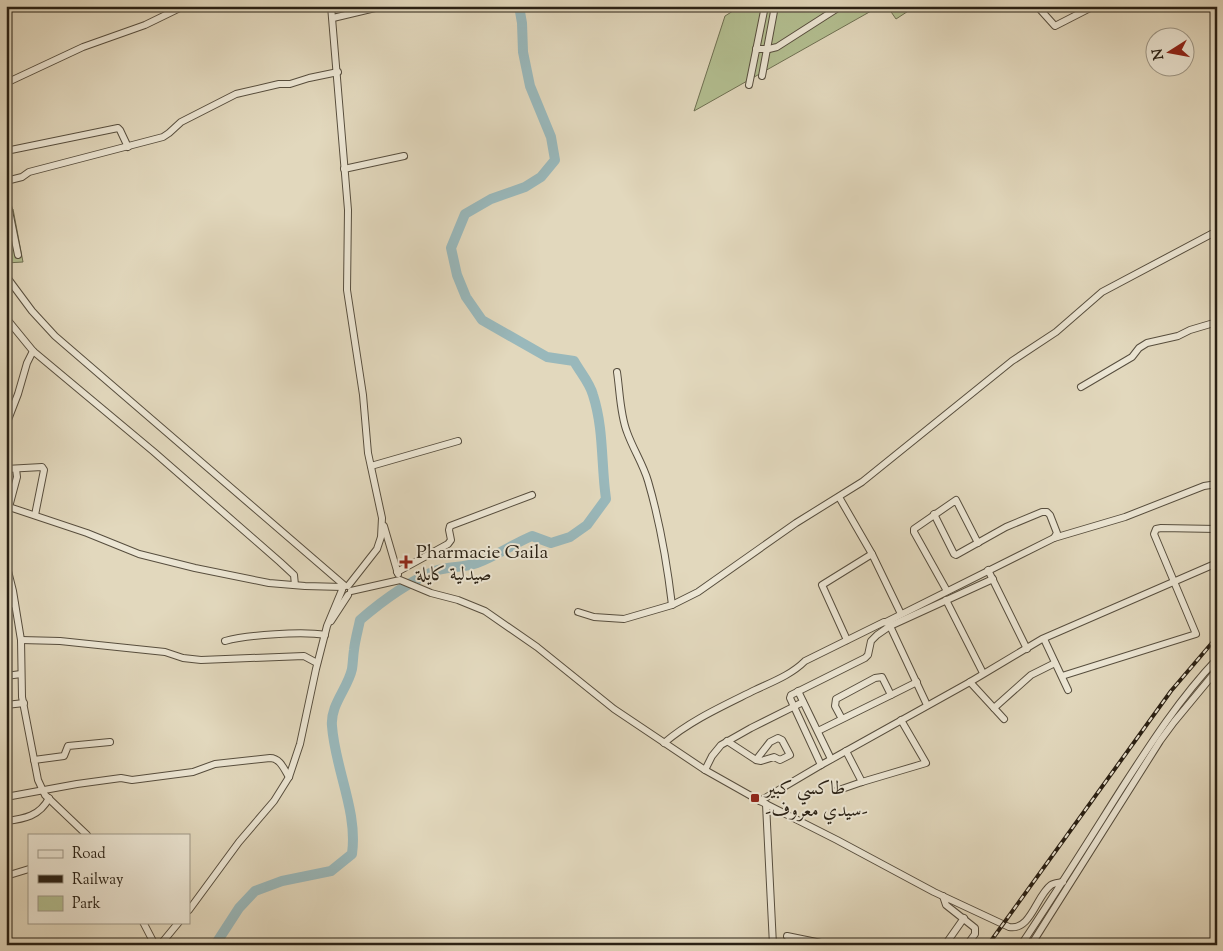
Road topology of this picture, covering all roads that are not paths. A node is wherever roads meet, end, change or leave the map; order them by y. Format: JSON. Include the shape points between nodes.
{"nodes":[{"id":1,"x":184,"y":6,"type":"edge"},
{"id":2,"x":331,"y":6,"type":"edge"},
{"id":3,"x":765,"y":6,"type":"edge"},
{"id":4,"x":775,"y":6,"type":"edge"},
{"id":5,"x":841,"y":6,"type":"edge"},
{"id":6,"x":1037,"y":6,"type":"edge"},
{"id":7,"x":1094,"y":6,"type":"edge"},
{"id":8,"x":375,"y":8,"type":"dead end"},
{"id":9,"x":333,"y":18,"type":"junction"},
{"id":10,"x":756,"y":50,"type":"junction"},
{"id":11,"x":767,"y":50,"type":"junction"},
{"id":12,"x":754,"y":61,"type":"junction"},
{"id":13,"x":764,"y":63,"type":"junction"},
{"id":14,"x":338,"y":72,"type":"junction"},
{"id":15,"x":762,"y":76,"type":"dead end"},
{"id":16,"x":6,"y":83,"type":"edge"},
{"id":17,"x":749,"y":85,"type":"dead end"},
{"id":18,"x":128,"y":147,"type":"junction"},
{"id":19,"x":6,"y":151,"type":"edge"},
{"id":20,"x":404,"y":156,"type":"dead end"},
{"id":21,"x":344,"y":169,"type":"junction"},
{"id":22,"x":6,"y":181,"type":"edge"},
{"id":23,"x":6,"y":196,"type":"edge"},
{"id":24,"x":1217,"y":231,"type":"edge"},
{"id":25,"x":18,"y":254,"type":"dead end"},
{"id":26,"x":6,"y":276,"type":"edge"},
{"id":27,"x":6,"y":318,"type":"edge"},
{"id":28,"x":1217,"y":322,"type":"edge"},
{"id":29,"x":32,"y":351,"type":"junction"},
{"id":30,"x":617,"y":372,"type":"dead end"},
{"id":31,"x":1081,"y":387,"type":"dead end"},
{"id":32,"x":6,"y":425,"type":"edge"},
{"id":33,"x":458,"y":441,"type":"dead end"},
{"id":34,"x":370,"y":466,"type":"junction"},
{"id":35,"x":6,"y":469,"type":"edge"},
{"id":36,"x":16,"y":469,"type":"junction"},
{"id":37,"x":1217,"y":484,"type":"edge"},
{"id":38,"x":532,"y":495,"type":"dead end"},
{"id":39,"x":839,"y":497,"type":"junction"},
{"id":40,"x":8,"y":507,"type":"edge"},
{"id":41,"x":934,"y":514,"type":"junction"},
{"id":42,"x":35,"y":516,"type":"junction"},
{"id":43,"x":382,"y":518,"type":"junction"},
{"id":44,"x":1217,"y":529,"type":"edge"},
{"id":45,"x":1054,"y":538,"type":"junction"},
{"id":46,"x":978,"y":543,"type":"junction"},
{"id":47,"x":872,"y":554,"type":"junction"},
{"id":48,"x":6,"y":563,"type":"edge"},
{"id":49,"x":1217,"y":563,"type":"edge"},
{"id":50,"x":988,"y":570,"type":"junction"},
{"id":51,"x":398,"y":572,"type":"junction"},
{"id":52,"x":992,"y":579,"type":"junction"},
{"id":53,"x":400,"y":580,"type":"junction"},
{"id":54,"x":1173,"y":582,"type":"junction"},
{"id":55,"x":296,"y":585,"type":"junction"},
{"id":56,"x":346,"y":589,"type":"junction"},
{"id":57,"x":947,"y":591,"type":"junction"},
{"id":58,"x":946,"y":600,"type":"junction"},
{"id":59,"x":15,"y":604,"type":"junction"},
{"id":60,"x":6,"y":605,"type":"edge"},
{"id":61,"x":672,"y":605,"type":"junction"},
{"id":62,"x":578,"y":612,"type":"dead end"},
{"id":63,"x":906,"y":615,"type":"junction"},
{"id":64,"x":888,"y":624,"type":"junction"},
{"id":65,"x":325,"y":635,"type":"junction"},
{"id":66,"x":1044,"y":639,"type":"junction"},
{"id":67,"x":21,"y":640,"type":"junction"},
{"id":68,"x":847,"y":640,"type":"junction"},
{"id":69,"x":225,"y":641,"type":"dead end"},
{"id":70,"x":1026,"y":649,"type":"junction"},
{"id":71,"x":1217,"y":659,"type":"edge"},
{"id":72,"x":318,"y":663,"type":"junction"},
{"id":73,"x":1056,"y":663,"type":"junction"},
{"id":74,"x":1217,"y":670,"type":"edge"},
{"id":75,"x":983,"y":673,"type":"junction"},
{"id":76,"x":21,"y":674,"type":"junction"},
{"id":77,"x":6,"y":676,"type":"edge"},
{"id":78,"x":1062,"y":676,"type":"junction"},
{"id":79,"x":916,"y":682,"type":"junction"},
{"id":80,"x":970,"y":682,"type":"junction"},
{"id":81,"x":1068,"y":690,"type":"dead end"},
{"id":82,"x":798,"y":691,"type":"junction"},
{"id":83,"x":891,"y":695,"type":"junction"},
{"id":84,"x":803,"y":702,"type":"junction"},
{"id":85,"x":24,"y":703,"type":"junction"},
{"id":86,"x":6,"y":705,"type":"edge"},
{"id":87,"x":927,"y":705,"type":"junction"},
{"id":88,"x":794,"y":707,"type":"junction"},
{"id":89,"x":994,"y":708,"type":"junction"},
{"id":90,"x":1004,"y":718,"type":"dead end"},
{"id":91,"x":842,"y":719,"type":"junction"},
{"id":92,"x":901,"y":720,"type":"junction"},
{"id":93,"x":818,"y":732,"type":"junction"},
{"id":94,"x":727,"y":741,"type":"junction"},
{"id":95,"x":110,"y":742,"type":"dead end"},
{"id":96,"x":664,"y":743,"type":"junction"},
{"id":97,"x":846,"y":751,"type":"junction"},
{"id":98,"x":831,"y":759,"type":"junction"},
{"id":99,"x":34,"y":760,"type":"junction"},
{"id":100,"x":756,"y":760,"type":"junction"},
{"id":101,"x":820,"y":765,"type":"junction"},
{"id":102,"x":705,"y":770,"type":"junction"},
{"id":103,"x":289,"y":777,"type":"junction"},
{"id":104,"x":862,"y":782,"type":"junction"},
{"id":105,"x":42,"y":790,"type":"junction"},
{"id":106,"x":836,"y":791,"type":"dead end"},
{"id":107,"x":6,"y":797,"type":"edge"},
{"id":108,"x":49,"y":798,"type":"junction"},
{"id":109,"x":763,"y":802,"type":"junction"},
{"id":110,"x":6,"y":821,"type":"edge"},
{"id":111,"x":87,"y":834,"type":"edge"},
{"id":112,"x":28,"y":869,"type":"edge"},
{"id":113,"x":6,"y":876,"type":"edge"},
{"id":114,"x":1063,"y":882,"type":"junction"},
{"id":115,"x":943,"y":896,"type":"junction"},
{"id":116,"x":190,"y":909,"type":"edge"},
{"id":117,"x":964,"y":918,"type":"junction"},
{"id":118,"x":144,"y":924,"type":"edge"},
{"id":119,"x":177,"y":924,"type":"edge"},
{"id":120,"x":787,"y":936,"type":"dead end"},
{"id":121,"x":799,"y":942,"type":"edge"},
{"id":122,"x":155,"y":945,"type":"edge"},
{"id":123,"x":160,"y":945,"type":"edge"},
{"id":124,"x":773,"y":945,"type":"edge"},
{"id":125,"x":831,"y":945,"type":"edge"},
{"id":126,"x":945,"y":945,"type":"edge"},
{"id":127,"x":967,"y":945,"type":"edge"},
{"id":128,"x":1021,"y":945,"type":"edge"},
{"id":129,"x":1031,"y":945,"type":"edge"}],
"edges":[{"from":1,"to":16,"type":"street"},
{"from":2,"to":9,"type":"street"},
{"from":3,"to":10,"type":"street"},
{"from":4,"to":11,"type":"street"},
{"from":5,"to":11,"type":"street","via":[[778,47]]},
{"from":6,"to":7,"type":"street","via":[[1055,26]]},
{"from":8,"to":9,"type":"street"},
{"from":9,"to":14,"type":"street"},
{"from":10,"to":11,"type":"street"},
{"from":10,"to":12,"type":"street"},
{"from":11,"to":13,"type":"street"},
{"from":12,"to":13,"type":"street"},
{"from":12,"to":17,"type":"street"},
{"from":13,"to":15,"type":"street"},
{"from":14,"to":18,"type":"street","via":[[239,93],[181,122],[163,137]]},
{"from":14,"to":21,"type":"street"},
{"from":18,"to":19,"type":"street","via":[[117,128]]},
{"from":18,"to":22,"type":"street"},
{"from":20,"to":21,"type":"street"},
{"from":21,"to":34,"type":"street","via":[[348,219],[347,290]]},
{"from":23,"to":25,"type":"street"},
{"from":24,"to":39,"type":"street","via":[[1102,292],[1056,332],[1012,361]]},
{"from":26,"to":56,"type":"street","via":[[55,336]]},
{"from":27,"to":29,"type":"street"},
{"from":28,"to":31,"type":"street","via":[[1147,343],[1132,357]]},
{"from":29,"to":32,"type":"street"},
{"from":29,"to":55,"type":"street","via":[[280,562],[294,575]]},
{"from":30,"to":61,"type":"street","via":[[627,433],[648,480],[664,544]]},
{"from":33,"to":34,"type":"street"},
{"from":34,"to":43,"type":"street"},
{"from":35,"to":36,"type":"street"},
{"from":36,"to":40,"type":"street"},
{"from":36,"to":42,"type":"street","via":[[44,470]]},
{"from":37,"to":45,"type":"street","via":[[1204,486],[1126,517]]},
{"from":38,"to":51,"type":"street","via":[[450,526],[451,540],[448,544]]},
{"from":39,"to":47,"type":"street"},
{"from":39,"to":61,"type":"street","via":[[698,592]]},
{"from":40,"to":42,"type":"street"},
{"from":41,"to":46,"type":"street","via":[[954,554]]},
{"from":41,"to":46,"type":"street","via":[[956,500]]},
{"from":41,"to":57,"type":"street","via":[[915,526],[914,532]]},
{"from":42,"to":55,"type":"street","via":[[139,554],[251,580]]},
{"from":43,"to":51,"type":"street"},
{"from":43,"to":56,"type":"street","via":[[377,550]]},
{"from":44,"to":54,"type":"street","via":[[1156,529],[1154,534]]},
{"from":45,"to":46,"type":"street","via":[[1057,530],[1050,515],[1042,512]]},
{"from":45,"to":50,"type":"street"},
{"from":47,"to":63,"type":"street"},
{"from":47,"to":68,"type":"street","via":[[822,585]]},
{"from":48,"to":59,"type":"street"},
{"from":49,"to":54,"type":"street"},
{"from":50,"to":52,"type":"street"},
{"from":50,"to":57,"type":"street"},
{"from":51,"to":53,"type":"street"},
{"from":52,"to":58,"type":"street"},
{"from":52,"to":70,"type":"street"},
{"from":53,"to":56,"type":"street"},
{"from":53,"to":96,"type":"street","via":[[494,616],[614,709]]},
{"from":54,"to":66,"type":"street"},
{"from":54,"to":78,"type":"street","via":[[1196,634]]},
{"from":55,"to":56,"type":"street"},
{"from":56,"to":65,"type":"street"},
{"from":57,"to":63,"type":"street"},
{"from":58,"to":63,"type":"street"},
{"from":58,"to":75,"type":"street"},
{"from":59,"to":60,"type":"street"},
{"from":59,"to":67,"type":"street"},
{"from":61,"to":62,"type":"street","via":[[624,619],[594,618]]},
{"from":63,"to":64,"type":"street"},
{"from":64,"to":68,"type":"street"},
{"from":64,"to":79,"type":"street"},
{"from":64,"to":82,"type":"street","via":[[871,641],[865,658]]},
{"from":65,"to":69,"type":"street"},
{"from":65,"to":72,"type":"street"},
{"from":66,"to":70,"type":"street"},
{"from":66,"to":73,"type":"street"},
{"from":67,"to":72,"type":"street","via":[[165,652],[201,660],[304,656]]},
{"from":67,"to":76,"type":"street"},
{"from":68,"to":96,"type":"street","via":[[688,724]]},
{"from":70,"to":75,"type":"street"},
{"from":71,"to":114,"type":"street","via":[[1186,694],[1160,731]]},
{"from":72,"to":103,"type":"street","via":[[300,744]]},
{"from":73,"to":78,"type":"street"},
{"from":73,"to":89,"type":"street","via":[[1026,679]]},
{"from":74,"to":129,"type":"street","via":[[1160,741]]},
{"from":75,"to":80,"type":"street"},
{"from":76,"to":77,"type":"street"},
{"from":76,"to":85,"type":"street"},
{"from":78,"to":81,"type":"street"},
{"from":79,"to":83,"type":"street"},
{"from":79,"to":87,"type":"street"},
{"from":80,"to":87,"type":"street"},
{"from":80,"to":89,"type":"street"},
{"from":82,"to":84,"type":"street"},
{"from":82,"to":88,"type":"street","via":[[790,697]]},
{"from":83,"to":91,"type":"street"},
{"from":83,"to":91,"type":"street","via":[[882,677],[875,678],[836,699],[835,706]]},
{"from":84,"to":88,"type":"street"},
{"from":84,"to":93,"type":"street"},
{"from":85,"to":86,"type":"street"},
{"from":85,"to":99,"type":"street"},
{"from":87,"to":92,"type":"street"},
{"from":88,"to":94,"type":"street"},
{"from":88,"to":101,"type":"street"},
{"from":89,"to":90,"type":"street"},
{"from":91,"to":93,"type":"street"},
{"from":92,"to":97,"type":"street"},
{"from":92,"to":104,"type":"street","via":[[926,763]]},
{"from":93,"to":98,"type":"street"},
{"from":94,"to":100,"type":"street"},
{"from":94,"to":102,"type":"street","via":[[717,749]]},
{"from":95,"to":99,"type":"street","via":[[68,746],[64,756]]},
{"from":96,"to":102,"type":"street"},
{"from":97,"to":98,"type":"street"},
{"from":97,"to":104,"type":"street"},
{"from":98,"to":101,"type":"street"},
{"from":99,"to":105,"type":"street"},
{"from":100,"to":100,"type":"street","via":[[770,742],[778,738],[790,755],[780,760],[774,757]]},
{"from":101,"to":109,"type":"street"},
{"from":102,"to":109,"type":"street"},
{"from":103,"to":105,"type":"street","via":[[279,761],[272,758],[215,764],[193,772],[132,780],[121,778]]},
{"from":103,"to":116,"type":"street"},
{"from":104,"to":106,"type":"street"},
{"from":105,"to":107,"type":"street"},
{"from":105,"to":108,"type":"street"},
{"from":108,"to":110,"type":"street","via":[[35,815]]},
{"from":108,"to":111,"type":"street"},
{"from":109,"to":115,"type":"street"},
{"from":109,"to":124,"type":"street"},
{"from":112,"to":113,"type":"street"},
{"from":114,"to":115,"type":"street","via":[[1050,886],[1025,922],[1016,927],[993,920]]},
{"from":114,"to":128,"type":"street"},
{"from":115,"to":117,"type":"street","via":[[946,905]]},
{"from":117,"to":126,"type":"street"},
{"from":117,"to":127,"type":"street","via":[[975,931]]},
{"from":118,"to":122,"type":"street"},
{"from":119,"to":123,"type":"street"},
{"from":120,"to":121,"type":"street"},
{"from":121,"to":125,"type":"street"}]}
